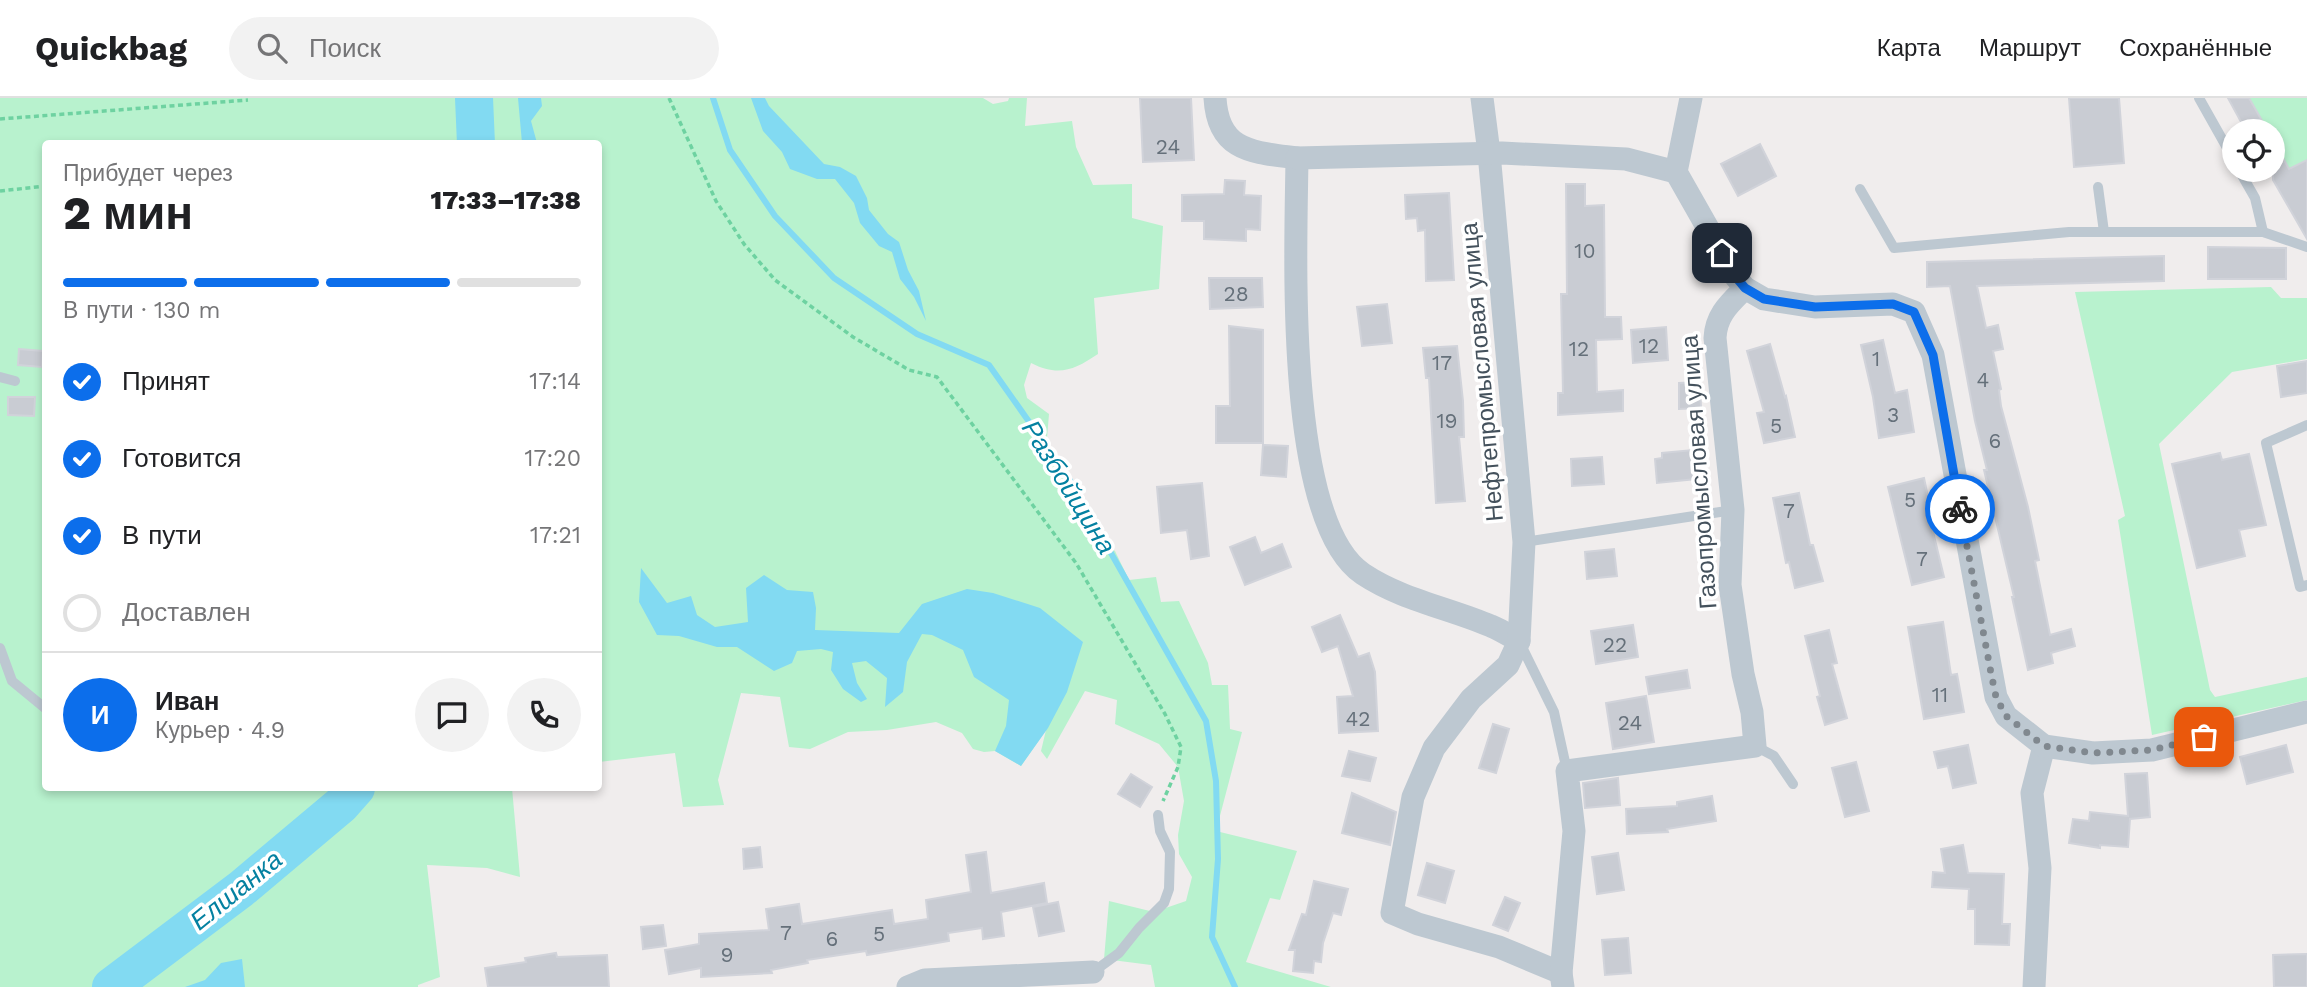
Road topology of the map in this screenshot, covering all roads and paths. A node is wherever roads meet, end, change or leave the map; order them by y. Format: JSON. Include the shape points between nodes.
{"nodes":[{"id":1,"x":669,"y":98,"type":"edge"},
{"id":2,"x":1215,"y":98,"type":"edge"},
{"id":3,"x":1482,"y":98,"type":"edge"},
{"id":4,"x":1691,"y":98,"type":"edge"},
{"id":5,"x":2199,"y":98,"type":"edge"},
{"id":6,"x":248,"y":100,"type":"dead end"},
{"id":7,"x":0,"y":119,"type":"edge"},
{"id":8,"x":2222,"y":139,"type":"edge"},
{"id":9,"x":1489,"y":153,"type":"junction"},
{"id":10,"x":1297,"y":158,"type":"junction"},
{"id":11,"x":1676,"y":172,"type":"junction"},
{"id":12,"x":2246,"y":182,"type":"edge"},
{"id":13,"x":42,"y":186,"type":"edge"},
{"id":14,"x":2098,"y":187,"type":"dead end"},
{"id":15,"x":1860,"y":189,"type":"dead end"},
{"id":16,"x":0,"y":191,"type":"edge"},
{"id":17,"x":2104,"y":232,"type":"junction"},
{"id":18,"x":2263,"y":232,"type":"junction"},
{"id":19,"x":2307,"y":247,"type":"edge"},
{"id":20,"x":1745,"y":288,"type":"junction"},
{"id":21,"x":0,"y":377,"type":"edge"},
{"id":22,"x":15,"y":381,"type":"dead end"},
{"id":23,"x":2307,"y":425,"type":"edge"},
{"id":24,"x":1733,"y":510,"type":"junction"},
{"id":25,"x":1524,"y":542,"type":"junction"},
{"id":26,"x":2307,"y":585,"type":"edge"},
{"id":27,"x":1519,"y":642,"type":"junction"},
{"id":28,"x":0,"y":648,"type":"edge"},
{"id":29,"x":42,"y":706,"type":"edge"},
{"id":30,"x":2307,"y":712,"type":"edge"},
{"id":31,"x":1755,"y":746,"type":"junction"},
{"id":32,"x":2044,"y":746,"type":"junction"},
{"id":33,"x":1567,"y":771,"type":"junction"},
{"id":34,"x":1793,"y":784,"type":"dead end"},
{"id":35,"x":1158,"y":816,"type":"joint"},
{"id":36,"x":1093,"y":972,"type":"joint"},
{"id":37,"x":1562,"y":980,"type":"edge"},
{"id":38,"x":908,"y":987,"type":"edge"},
{"id":39,"x":2034,"y":987,"type":"edge"}],
"edges":[{"from":1,"to":35,"type":"path","via":[[716,201],[775,280],[853,337],[909,370],[937,377],[1076,563],[1181,747]]},
{"from":2,"to":10,"type":"street","via":[[1216,118],[1231,141],[1252,152]]},
{"from":3,"to":9,"type":"street","name":"Нефтепромысловая улица"},
{"from":4,"to":11,"type":"street"},
{"from":5,"to":8,"type":"lane"},
{"from":6,"to":7,"type":"path"},
{"from":9,"to":10,"type":"street"},
{"from":9,"to":11,"type":"street","via":[[1626,159]]},
{"from":9,"to":25,"type":"street","name":"Нефтепромысловая улица"},
{"from":10,"to":27,"type":"street","via":[[1296,304],[1302,410],[1323,513],[1339,547],[1361,573],[1403,595],[1492,626]]},
{"from":11,"to":20,"type":"street"},
{"from":12,"to":18,"type":"lane"},
{"from":13,"to":16,"type":"path"},
{"from":14,"to":17,"type":"lane"},
{"from":15,"to":17,"type":"lane","via":[[1894,248]]},
{"from":17,"to":18,"type":"lane"},
{"from":18,"to":19,"type":"lane"},
{"from":20,"to":24,"type":"street","name":"Газопромысловая улица","via":[[1715,323]]},
{"from":20,"to":32,"type":"street","via":[[1764,299],[1815,307],[1893,304],[1914,312],[1933,355],[1996,697],[2006,716]]},
{"from":21,"to":22,"type":"lane"},
{"from":23,"to":26,"type":"lane","via":[[2266,443],[2300,587]]},
{"from":24,"to":25,"type":"lane"},
{"from":24,"to":31,"type":"street","name":"Газопромысловая улица","via":[[1730,584]]},
{"from":25,"to":27,"type":"street","name":"Нефтепромысловая улица"},
{"from":27,"to":33,"type":"lane","via":[[1554,712]]},
{"from":27,"to":37,"type":"street","via":[[1508,665],[1471,699],[1434,748],[1413,797],[1392,913],[1499,947]]},
{"from":28,"to":29,"type":"lane","via":[[12,681]]},
{"from":30,"to":32,"type":"street","via":[[2152,750],[2093,753]]},
{"from":31,"to":33,"type":"street"},
{"from":31,"to":34,"type":"lane","via":[[1774,756]]},
{"from":32,"to":39,"type":"street","via":[[2032,793],[2040,868]]},
{"from":33,"to":37,"type":"street","via":[[1574,831]]},
{"from":35,"to":36,"type":"lane","via":[[1170,852],[1164,903],[1119,953]]},
{"from":36,"to":38,"type":"street","via":[[925,980]]}]}
